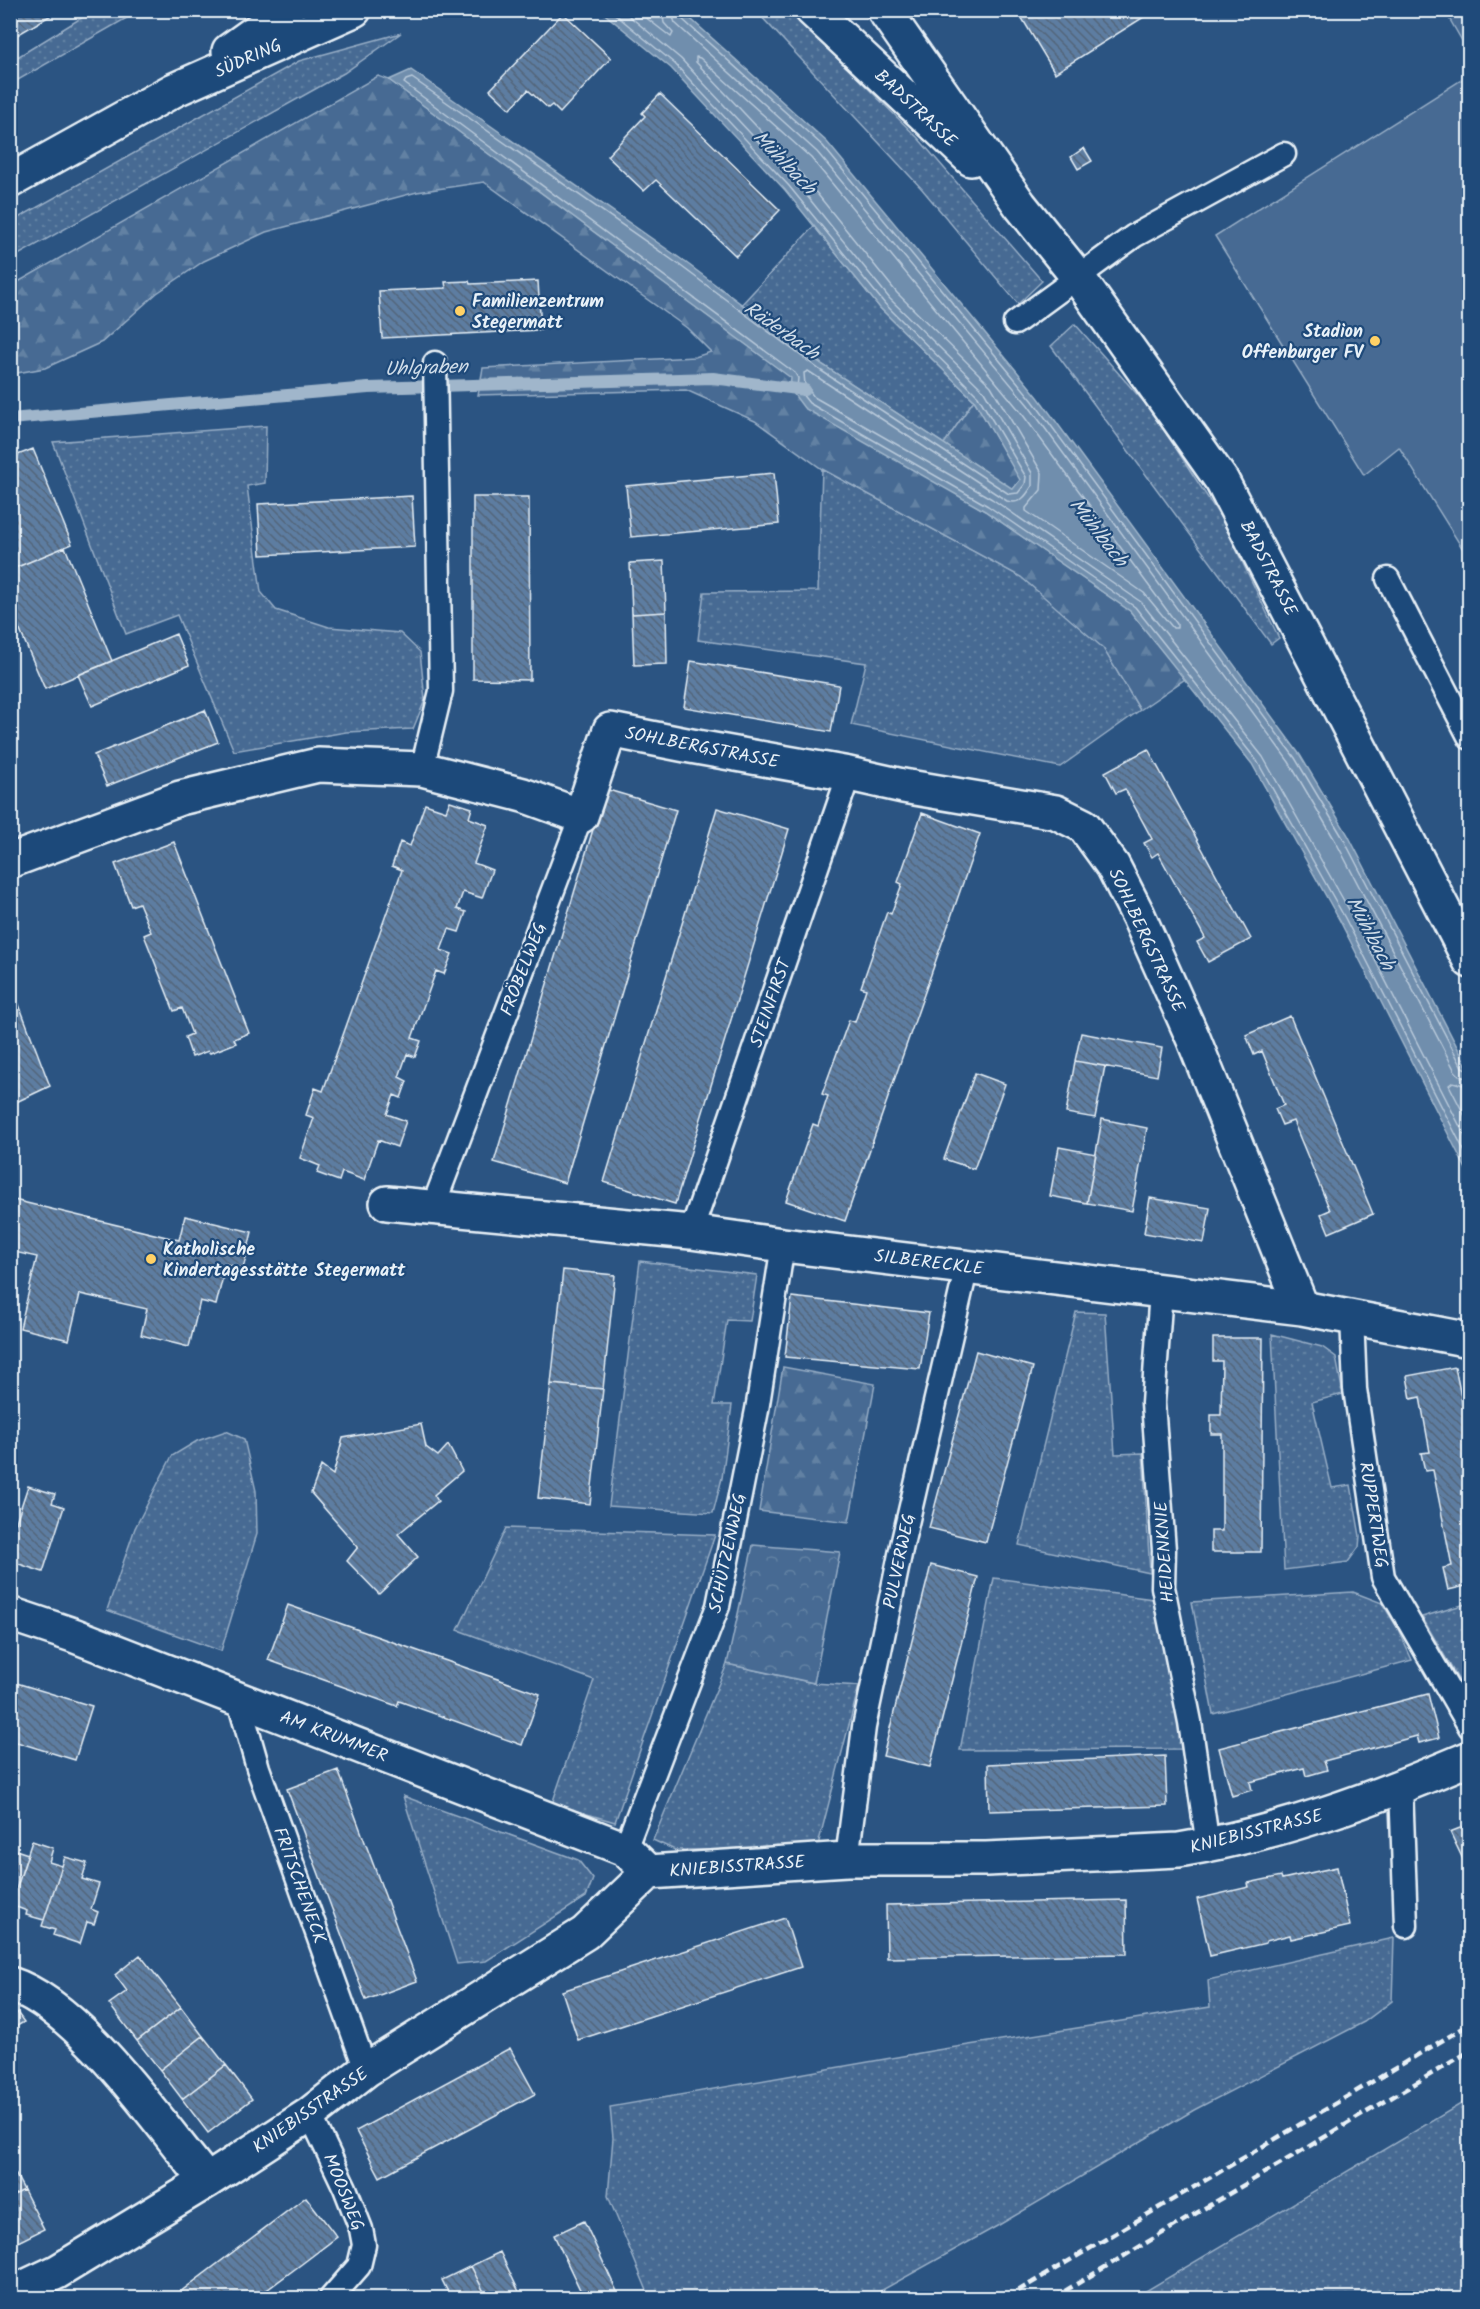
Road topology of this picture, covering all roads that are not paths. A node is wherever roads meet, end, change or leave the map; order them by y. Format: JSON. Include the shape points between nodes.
{"nodes":[{"id":1,"x":286,"y":10,"type":"edge"},
{"id":2,"x":354,"y":10,"type":"edge"},
{"id":3,"x":812,"y":10,"type":"edge"},
{"id":4,"x":884,"y":10,"type":"edge"},
{"id":5,"x":174,"y":90,"type":"junction"},
{"id":6,"x":1284,"y":154,"type":"dead end"},
{"id":7,"x":10,"y":181,"type":"edge"},
{"id":8,"x":1020,"y":205,"type":"junction"},
{"id":9,"x":1077,"y":276,"type":"junction"},
{"id":10,"x":1015,"y":323,"type":"dead end"},
{"id":11,"x":436,"y":376,"type":"dead end"},
{"id":12,"x":1388,"y":579,"type":"dead end"},
{"id":13,"x":610,"y":730,"type":"joint"},
{"id":14,"x":1470,"y":738,"type":"edge"},
{"id":15,"x":422,"y":769,"type":"junction"},
{"id":16,"x":849,"y":774,"type":"junction"},
{"id":17,"x":581,"y":816,"type":"junction"},
{"id":18,"x":10,"y":861,"type":"edge"},
{"id":19,"x":1469,"y":961,"type":"edge"},
{"id":20,"x":387,"y":1203,"type":"dead end"},
{"id":21,"x":433,"y":1207,"type":"junction"},
{"id":22,"x":691,"y":1232,"type":"junction"},
{"id":23,"x":783,"y":1245,"type":"junction"},
{"id":24,"x":967,"y":1266,"type":"junction"},
{"id":25,"x":1161,"y":1291,"type":"junction"},
{"id":26,"x":1302,"y":1308,"type":"junction"},
{"id":27,"x":1352,"y":1316,"type":"junction"},
{"id":28,"x":1470,"y":1340,"type":"edge"},
{"id":29,"x":10,"y":1614,"type":"edge"},
{"id":30,"x":238,"y":1698,"type":"junction"},
{"id":31,"x":1470,"y":1727,"type":"edge"},
{"id":32,"x":1470,"y":1758,"type":"edge"},
{"id":33,"x":1401,"y":1787,"type":"junction"},
{"id":34,"x":1208,"y":1846,"type":"junction"},
{"id":35,"x":625,"y":1849,"type":"junction"},
{"id":36,"x":847,"y":1859,"type":"junction"},
{"id":37,"x":649,"y":1872,"type":"junction"},
{"id":38,"x":1406,"y":1926,"type":"dead end"},
{"id":39,"x":10,"y":1984,"type":"edge"},
{"id":40,"x":366,"y":2070,"type":"junction"},
{"id":41,"x":310,"y":2114,"type":"junction"},
{"id":42,"x":207,"y":2181,"type":"junction"},
{"id":43,"x":10,"y":2294,"type":"edge"},
{"id":44,"x":331,"y":2298,"type":"edge"}],
"edges":[{"from":1,"to":5,"type":"street","name":"SÜDRING"},
{"from":2,"to":5,"type":"street","name":"SÜDRING"},
{"from":3,"to":8,"type":"street","name":"BADSTRASSE"},
{"from":4,"to":8,"type":"street","name":"BADSTRASSE"},
{"from":5,"to":7,"type":"street","name":"SÜDRING"},
{"from":6,"to":9,"type":"lane","via":[[1134,236]]},
{"from":8,"to":9,"type":"street","name":"BADSTRASSE"},
{"from":9,"to":10,"type":"lane"},
{"from":9,"to":19,"type":"street","name":"BADSTRASSE","via":[[1222,481]]},
{"from":11,"to":15,"type":"lane","via":[[441,691]]},
{"from":12,"to":14,"type":"lane"},
{"from":13,"to":16,"type":"street","name":"SOHLBERGSTRASSE"},
{"from":13,"to":17,"type":"street","name":"FRÖBELWEG"},
{"from":15,"to":17,"type":"street","via":[[523,795]]},
{"from":15,"to":18,"type":"street","via":[[318,765],[180,798]]},
{"from":16,"to":22,"type":"lane","name":"STEINFIRST"},
{"from":16,"to":26,"type":"street","name":"SOHLBERGSTRASSE","via":[[1056,812],[1084,826],[1113,866],[1152,946]]},
{"from":17,"to":21,"type":"lane","name":"FRÖBELWEG"},
{"from":20,"to":21,"type":"street","name":"SILBERECKLE"},
{"from":21,"to":22,"type":"street","name":"SILBERECKLE"},
{"from":22,"to":23,"type":"street","name":"SILBERECKLE"},
{"from":23,"to":24,"type":"street","name":"SILBERECKLE"},
{"from":23,"to":35,"type":"lane","name":"SCHÜTZENWEG","via":[[757,1410],[718,1606]]},
{"from":24,"to":25,"type":"street","name":"SILBERECKLE"},
{"from":24,"to":36,"type":"lane","name":"PULVERWEG","via":[[864,1727]]},
{"from":25,"to":26,"type":"street","name":"SILBERECKLE"},
{"from":25,"to":34,"type":"lane","name":"HEIDENKNIE","via":[[1153,1403],[1164,1550],[1163,1587],[1190,1722]]},
{"from":26,"to":27,"type":"street","name":"SILBERECKLE"},
{"from":27,"to":28,"type":"street","name":"SILBERECKLE"},
{"from":27,"to":31,"type":"lane","name":"RUPPERTWEG","via":[[1355,1389],[1383,1577]]},
{"from":29,"to":30,"type":"street","name":"AM KRUMMER"},
{"from":30,"to":35,"type":"street","name":"AM KRUMMER"},
{"from":30,"to":40,"type":"lane","name":"FRITSCHENECK","via":[[258,1768]]},
{"from":32,"to":33,"type":"street","name":"KNIEBISSTRASSE"},
{"from":33,"to":34,"type":"street","name":"KNIEBISSTRASSE","via":[[1320,1816]]},
{"from":33,"to":38,"type":"lane"},
{"from":34,"to":36,"type":"street","name":"KNIEBISSTRASSE","via":[[1042,1857]]},
{"from":35,"to":37,"type":"street","name":"AM KRUMMER"},
{"from":36,"to":37,"type":"street","name":"KNIEBISSTRASSE"},
{"from":37,"to":40,"type":"street","name":"KNIEBISSTRASSE","via":[[585,1933]]},
{"from":39,"to":42,"type":"street","via":[[27,1989],[65,2017],[117,2069]]},
{"from":40,"to":41,"type":"street","name":"KNIEBISSTRASSE"},
{"from":41,"to":42,"type":"street","name":"KNIEBISSTRASSE"},
{"from":41,"to":44,"type":"lane","name":"MOOSWEG","via":[[345,2188],[364,2245],[359,2266]]},
{"from":42,"to":43,"type":"street","name":"KNIEBISSTRASSE","via":[[57,2272]]}]}
